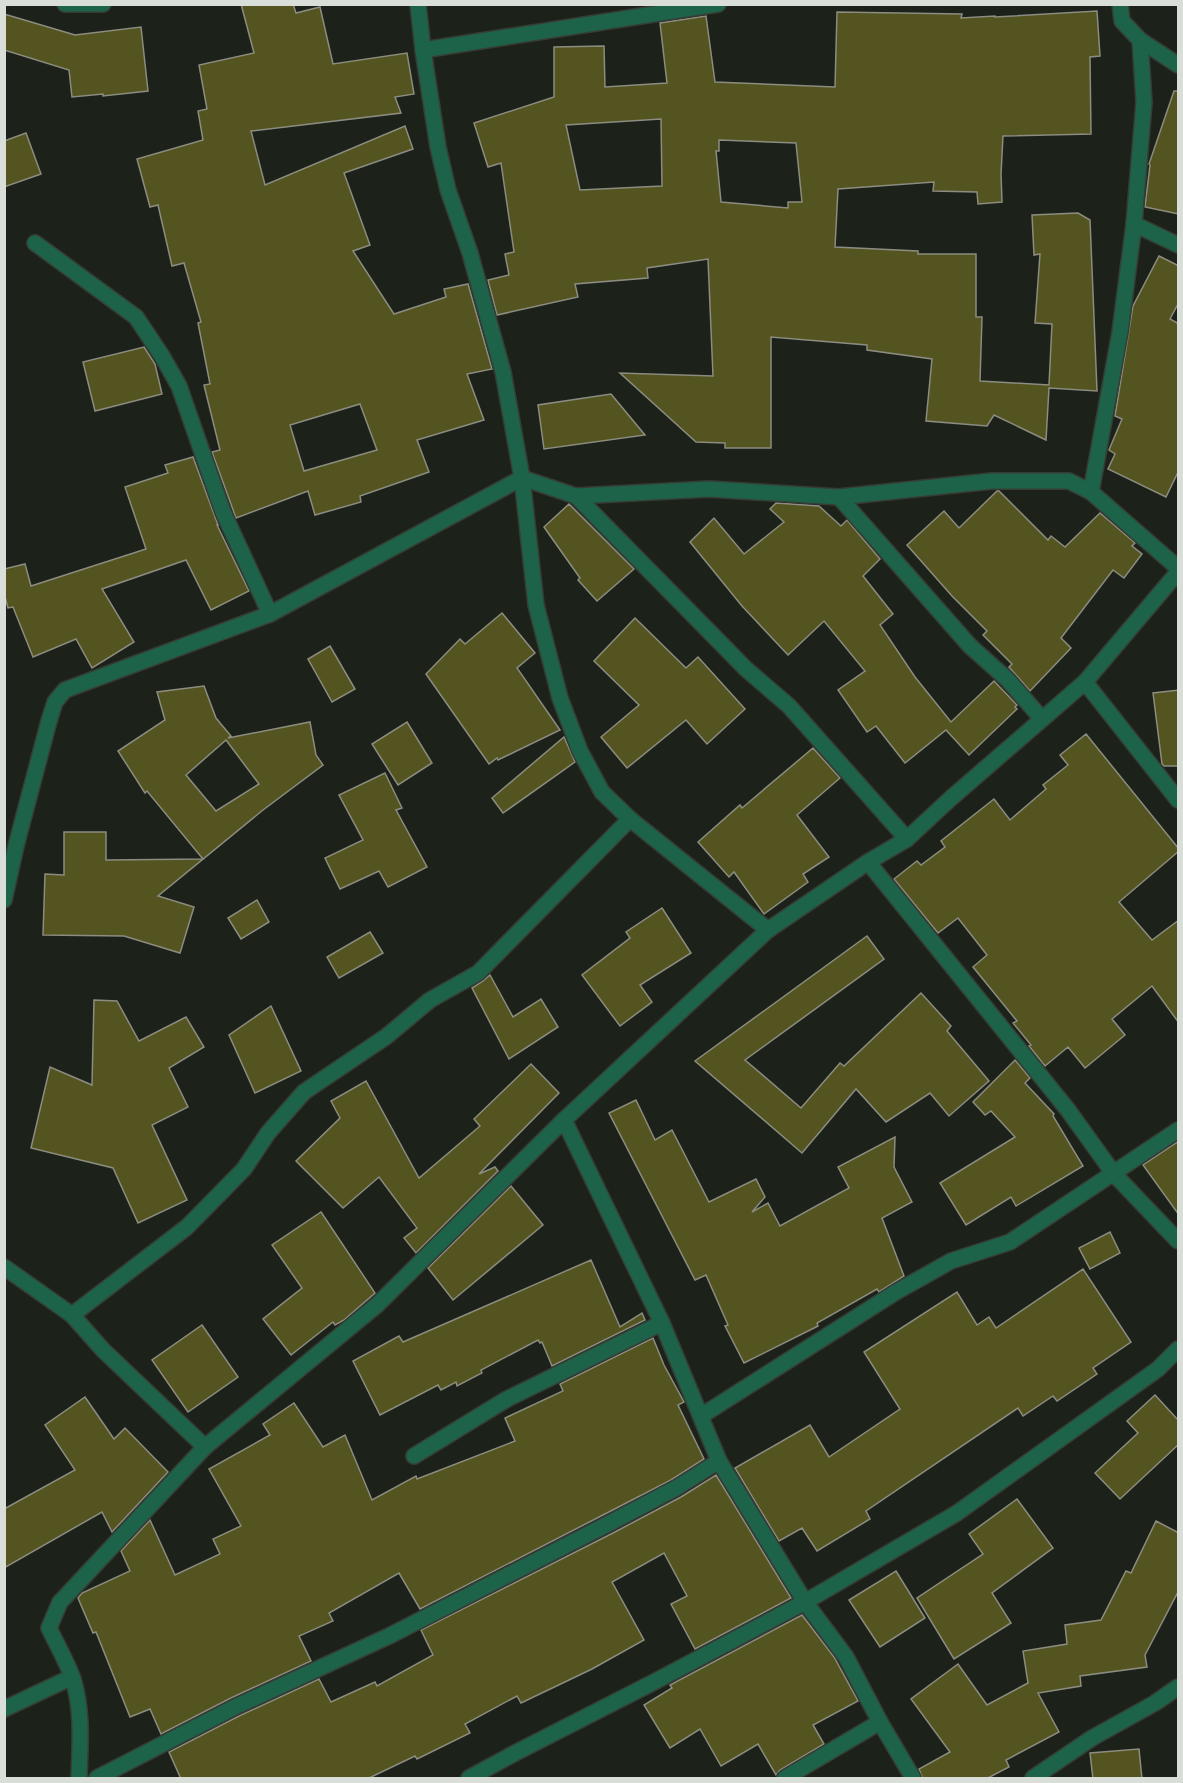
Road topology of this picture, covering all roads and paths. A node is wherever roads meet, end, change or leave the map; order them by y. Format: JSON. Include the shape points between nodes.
{"nodes":[{"id":1,"x":65,"y":4,"type":"edge"},
{"id":2,"x":103,"y":4,"type":"edge"},
{"id":3,"x":418,"y":4,"type":"edge"},
{"id":4,"x":718,"y":4,"type":"edge"},
{"id":5,"x":1120,"y":4,"type":"edge"},
{"id":6,"x":1140,"y":40,"type":"junction"},
{"id":7,"x":423,"y":50,"type":"junction"},
{"id":8,"x":1179,"y":65,"type":"edge"},
{"id":9,"x":1134,"y":224,"type":"junction"},
{"id":10,"x":35,"y":243,"type":"dead end"},
{"id":11,"x":1179,"y":245,"type":"edge"},
{"id":12,"x":522,"y":478,"type":"junction"},
{"id":13,"x":1091,"y":492,"type":"junction"},
{"id":14,"x":576,"y":496,"type":"junction"},
{"id":15,"x":839,"y":497,"type":"junction"},
{"id":16,"x":1179,"y":570,"type":"edge"},
{"id":17,"x":270,"y":614,"type":"junction"},
{"id":18,"x":1085,"y":682,"type":"junction"},
{"id":19,"x":1042,"y":719,"type":"junction"},
{"id":20,"x":1179,"y":800,"type":"edge"},
{"id":21,"x":630,"y":819,"type":"junction"},
{"id":22,"x":908,"y":839,"type":"junction"},
{"id":23,"x":868,"y":862,"type":"junction"},
{"id":24,"x":4,"y":900,"type":"edge"},
{"id":25,"x":768,"y":930,"type":"junction"},
{"id":26,"x":564,"y":1120,"type":"junction"},
{"id":27,"x":1179,"y":1130,"type":"edge"},
{"id":28,"x":1114,"y":1174,"type":"junction"},
{"id":29,"x":1179,"y":1241,"type":"edge"},
{"id":30,"x":4,"y":1266,"type":"edge"},
{"id":31,"x":72,"y":1315,"type":"junction"},
{"id":32,"x":662,"y":1323,"type":"junction"},
{"id":33,"x":1179,"y":1349,"type":"edge"},
{"id":34,"x":701,"y":1416,"type":"junction"},
{"id":35,"x":205,"y":1447,"type":"junction"},
{"id":36,"x":414,"y":1456,"type":"dead end"},
{"id":37,"x":719,"y":1461,"type":"junction"},
{"id":38,"x":805,"y":1602,"type":"junction"},
{"id":39,"x":72,"y":1677,"type":"junction"},
{"id":40,"x":1179,"y":1687,"type":"edge"},
{"id":41,"x":4,"y":1709,"type":"edge"},
{"id":42,"x":880,"y":1722,"type":"junction"},
{"id":43,"x":79,"y":1779,"type":"edge"},
{"id":44,"x":97,"y":1779,"type":"edge"},
{"id":45,"x":469,"y":1779,"type":"edge"},
{"id":46,"x":785,"y":1779,"type":"edge"},
{"id":47,"x":913,"y":1779,"type":"edge"},
{"id":48,"x":1033,"y":1779,"type":"edge"}],
"edges":[{"from":1,"to":2,"type":"street"},
{"from":3,"to":7,"type":"street"},
{"from":4,"to":7,"type":"street"},
{"from":5,"to":6,"type":"street","via":[[1122,21]]},
{"from":6,"to":8,"type":"street"},
{"from":6,"to":9,"type":"street","via":[[1144,102]]},
{"from":7,"to":12,"type":"street","via":[[438,147],[503,372]]},
{"from":9,"to":11,"type":"street"},
{"from":9,"to":13,"type":"street","via":[[1120,332]]},
{"from":10,"to":17,"type":"street","via":[[136,317],[162,356],[179,386],[223,512]]},
{"from":12,"to":14,"type":"street"},
{"from":12,"to":17,"type":"street"},
{"from":12,"to":21,"type":"street","via":[[536,605],[560,698],[580,751],[602,792]]},
{"from":13,"to":15,"type":"street","via":[[1069,481],[992,481]]},
{"from":13,"to":16,"type":"street"},
{"from":14,"to":15,"type":"street","via":[[709,489]]},
{"from":14,"to":22,"type":"street","via":[[746,669],[789,706]]},
{"from":15,"to":19,"type":"street","via":[[970,646],[1008,680]]},
{"from":16,"to":18,"type":"street"},
{"from":17,"to":24,"type":"street","via":[[59,695],[33,780]]},
{"from":18,"to":19,"type":"street"},
{"from":18,"to":20,"type":"street"},
{"from":19,"to":22,"type":"street"},
{"from":21,"to":25,"type":"street"},
{"from":21,"to":31,"type":"street","via":[[478,973],[430,1000],[387,1036],[304,1092],[268,1133],[244,1169],[187,1227]]},
{"from":22,"to":23,"type":"street"},
{"from":23,"to":25,"type":"street"},
{"from":23,"to":28,"type":"street","via":[[1068,1110]]},
{"from":25,"to":26,"type":"street"},
{"from":26,"to":32,"type":"street"},
{"from":26,"to":35,"type":"street","via":[[377,1305]]},
{"from":27,"to":28,"type":"street"},
{"from":28,"to":29,"type":"street"},
{"from":28,"to":34,"type":"street","via":[[1010,1242],[951,1262],[896,1292]]},
{"from":30,"to":31,"type":"street"},
{"from":31,"to":35,"type":"street"},
{"from":32,"to":34,"type":"street"},
{"from":32,"to":36,"type":"street","via":[[507,1399]]},
{"from":33,"to":38,"type":"street","via":[[1158,1369],[957,1513]]},
{"from":34,"to":37,"type":"street"},
{"from":35,"to":39,"type":"street","via":[[60,1602],[49,1628]]},
{"from":37,"to":38,"type":"street"},
{"from":37,"to":44,"type":"street","via":[[676,1488],[389,1636],[235,1707]]},
{"from":38,"to":42,"type":"street","via":[[846,1657]]},
{"from":38,"to":45,"type":"street"},
{"from":39,"to":41,"type":"street"},
{"from":39,"to":43,"type":"street","via":[[78,1698]]},
{"from":40,"to":48,"type":"street","via":[[1092,1738]]},
{"from":42,"to":46,"type":"street"},
{"from":42,"to":47,"type":"street"}]}
